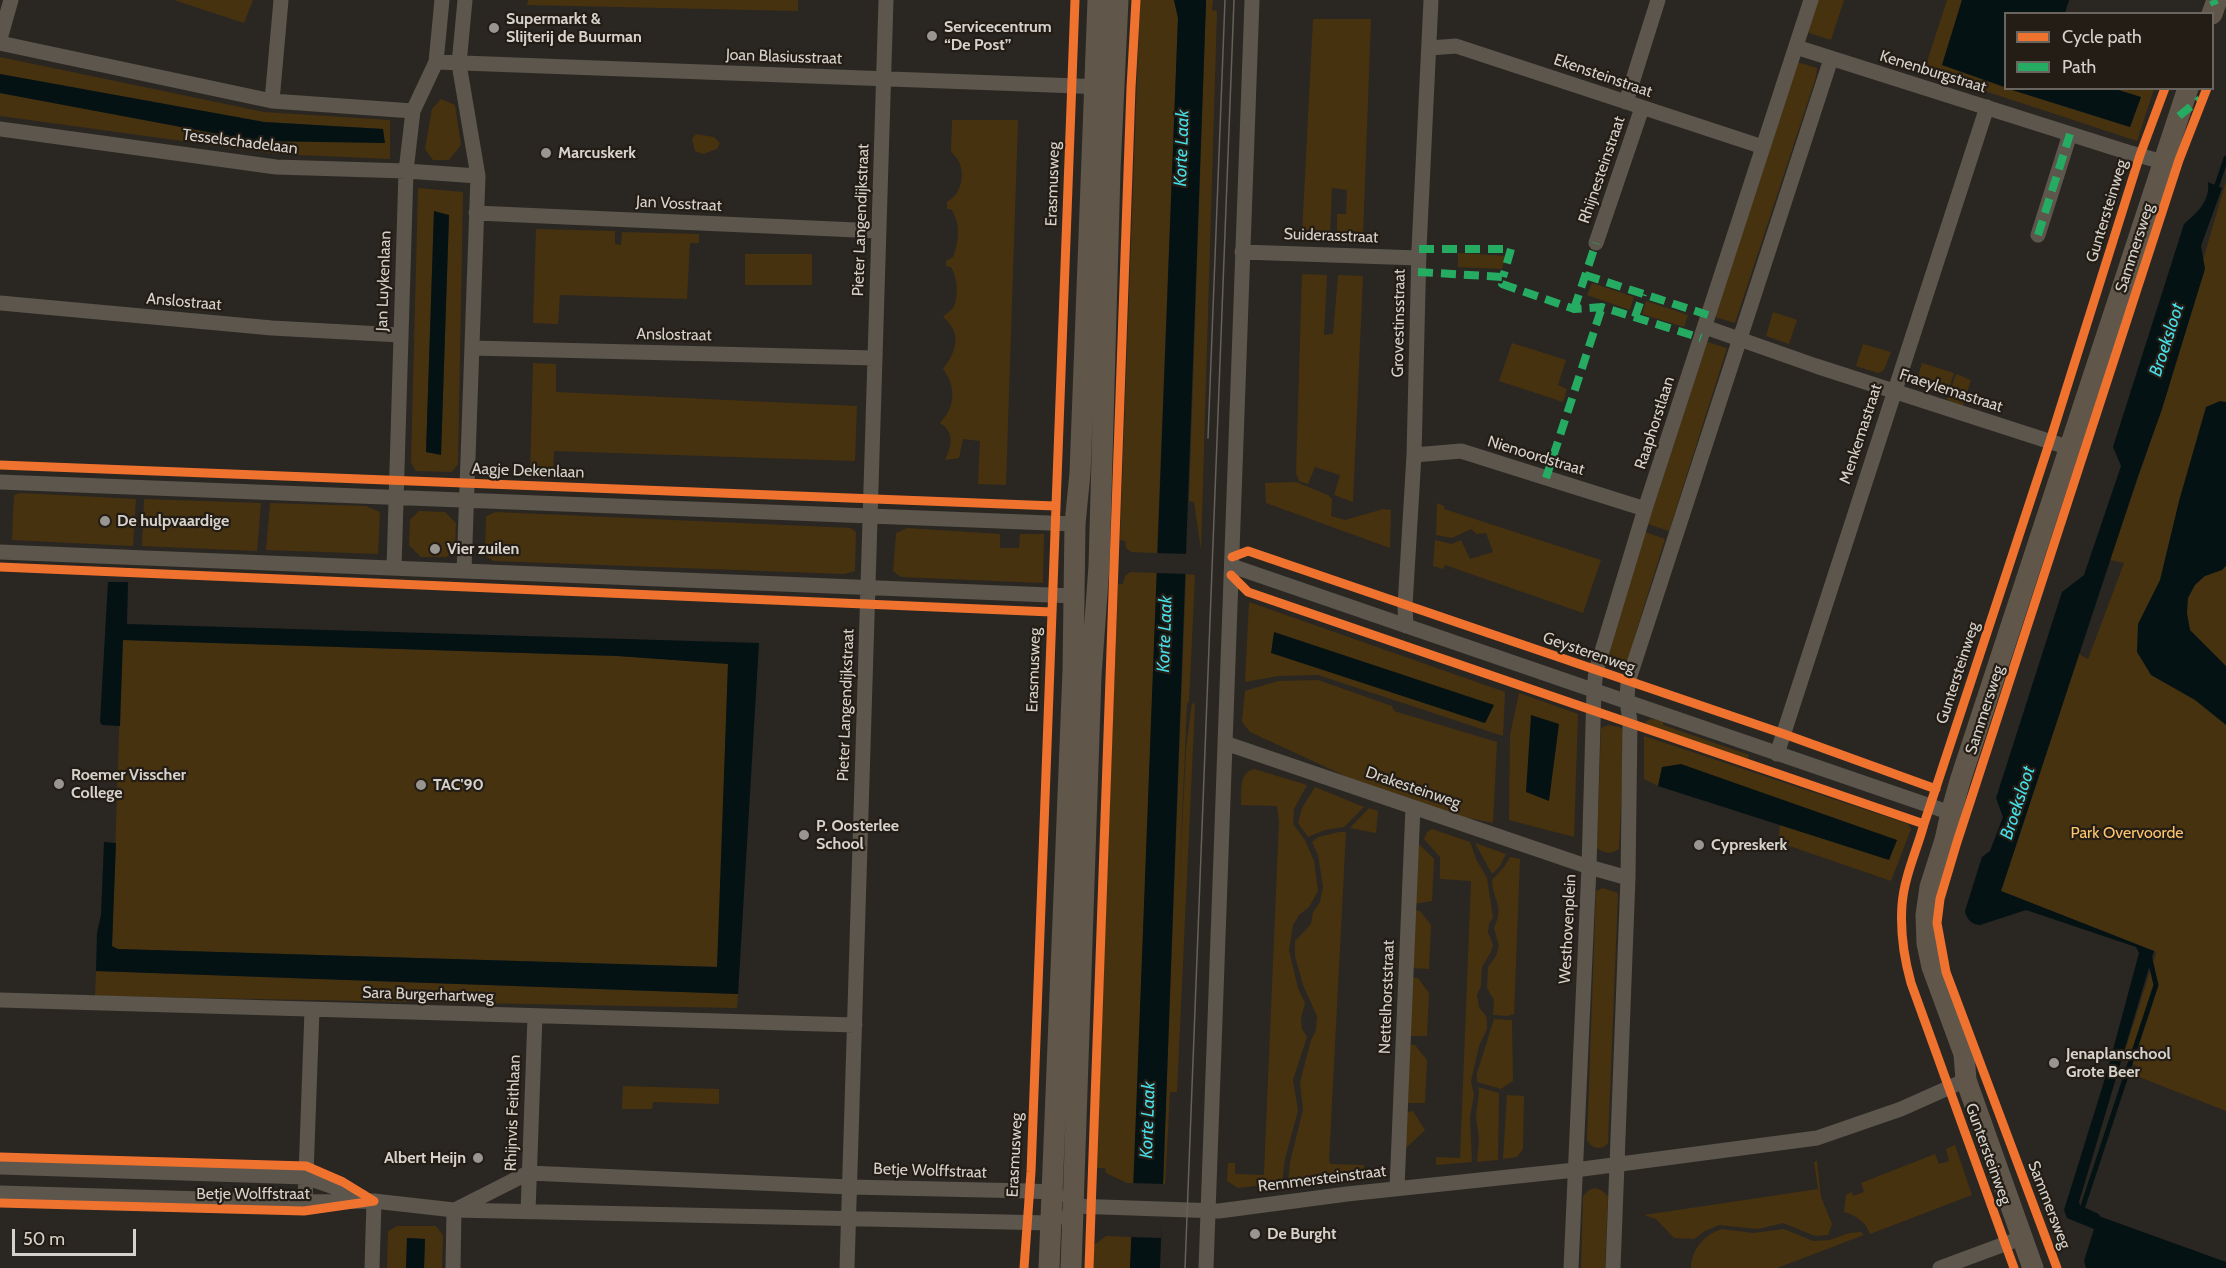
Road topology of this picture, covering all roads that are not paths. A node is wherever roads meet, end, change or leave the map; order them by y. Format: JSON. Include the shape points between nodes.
{"nodes":[{"id":1,"x":11,"y":0,"type":"edge"},
{"id":2,"x":281,"y":0,"type":"edge"},
{"id":3,"x":442,"y":0,"type":"edge"},
{"id":4,"x":465,"y":0,"type":"edge"},
{"id":5,"x":886,"y":0,"type":"edge"},
{"id":6,"x":1098,"y":0,"type":"edge"},
{"id":7,"x":1118,"y":0,"type":"edge"},
{"id":8,"x":1252,"y":0,"type":"edge"},
{"id":9,"x":1431,"y":0,"type":"edge"},
{"id":10,"x":1658,"y":0,"type":"edge"},
{"id":11,"x":1811,"y":0,"type":"edge"},
{"id":12,"x":0,"y":41,"type":"edge"},
{"id":13,"x":1796,"y":47,"type":"junction"},
{"id":14,"x":1430,"y":48,"type":"junction"},
{"id":15,"x":1831,"y":59,"type":"junction"},
{"id":16,"x":436,"y":62,"type":"junction"},
{"id":17,"x":459,"y":64,"type":"junction"},
{"id":18,"x":883,"y":79,"type":"junction"},
{"id":19,"x":1105,"y":87,"type":"junction"},
{"id":20,"x":2187,"y":90,"type":"edge"},
{"id":21,"x":272,"y":101,"type":"junction"},
{"id":22,"x":1626,"y":102,"type":"junction"},
{"id":23,"x":1987,"y":107,"type":"junction"},
{"id":24,"x":1642,"y":108,"type":"junction"},
{"id":25,"x":413,"y":111,"type":"junction"},
{"id":26,"x":0,"y":129,"type":"edge"},
{"id":27,"x":2070,"y":134,"type":"junction"},
{"id":28,"x":1763,"y":147,"type":"junction"},
{"id":29,"x":2163,"y":162,"type":"junction"},
{"id":30,"x":406,"y":171,"type":"junction"},
{"id":31,"x":478,"y":176,"type":"junction"},
{"id":32,"x":476,"y":213,"type":"junction"},
{"id":33,"x":879,"y":231,"type":"junction"},
{"id":34,"x":2037,"y":235,"type":"dead end"},
{"id":35,"x":1596,"y":243,"type":"dead end"},
{"id":36,"x":1242,"y":252,"type":"junction"},
{"id":37,"x":1419,"y":258,"type":"junction"},
{"id":38,"x":0,"y":303,"type":"edge"},
{"id":39,"x":1705,"y":327,"type":"junction"},
{"id":40,"x":400,"y":335,"type":"junction"},
{"id":41,"x":1741,"y":339,"type":"junction"},
{"id":42,"x":472,"y":348,"type":"junction"},
{"id":43,"x":875,"y":358,"type":"junction"},
{"id":44,"x":1894,"y":391,"type":"junction"},
{"id":45,"x":2070,"y":448,"type":"junction"},
{"id":46,"x":1414,"y":455,"type":"junction"},
{"id":47,"x":0,"y":482,"type":"edge"},
{"id":48,"x":396,"y":498,"type":"junction"},
{"id":49,"x":466,"y":500,"type":"junction"},
{"id":50,"x":1645,"y":509,"type":"junction"},
{"id":51,"x":870,"y":516,"type":"junction"},
{"id":52,"x":1075,"y":524,"type":"junction"},
{"id":53,"x":0,"y":552,"type":"edge"},
{"id":54,"x":1232,"y":566,"type":"junction"},
{"id":55,"x":394,"y":568,"type":"junction"},
{"id":56,"x":464,"y":571,"type":"junction"},
{"id":57,"x":868,"y":588,"type":"junction"},
{"id":58,"x":1074,"y":596,"type":"junction"},
{"id":59,"x":1406,"y":626,"type":"junction"},
{"id":60,"x":1594,"y":689,"type":"junction"},
{"id":61,"x":1627,"y":700,"type":"junction"},
{"id":62,"x":1225,"y":743,"type":"junction"},
{"id":63,"x":1777,"y":754,"type":"junction"},
{"id":64,"x":1413,"y":807,"type":"junction"},
{"id":65,"x":1951,"y":813,"type":"junction"},
{"id":66,"x":1589,"y":867,"type":"junction"},
{"id":67,"x":1628,"y":878,"type":"junction"},
{"id":68,"x":0,"y":1000,"type":"edge"},
{"id":69,"x":312,"y":1010,"type":"junction"},
{"id":70,"x":535,"y":1016,"type":"junction"},
{"id":71,"x":855,"y":1025,"type":"junction"},
{"id":72,"x":1966,"y":1080,"type":"junction"},
{"id":73,"x":1617,"y":1164,"type":"junction"},
{"id":74,"x":0,"y":1167,"type":"edge"},
{"id":75,"x":1575,"y":1170,"type":"junction"},
{"id":76,"x":528,"y":1173,"type":"junction"},
{"id":77,"x":305,"y":1177,"type":"junction"},
{"id":78,"x":850,"y":1187,"type":"junction"},
{"id":79,"x":1396,"y":1188,"type":"junction"},
{"id":80,"x":1052,"y":1192,"type":"junction"},
{"id":81,"x":0,"y":1193,"type":"edge"},
{"id":82,"x":374,"y":1201,"type":"junction"},
{"id":83,"x":305,"y":1202,"type":"junction"},
{"id":84,"x":1073,"y":1206,"type":"junction"},
{"id":85,"x":454,"y":1210,"type":"junction"},
{"id":86,"x":1208,"y":1210,"type":"junction"},
{"id":87,"x":528,"y":1212,"type":"junction"},
{"id":88,"x":849,"y":1218,"type":"junction"},
{"id":89,"x":1051,"y":1223,"type":"junction"},
{"id":90,"x":2022,"y":1238,"type":"junction"},
{"id":91,"x":372,"y":1268,"type":"edge"},
{"id":92,"x":453,"y":1268,"type":"edge"},
{"id":93,"x":847,"y":1268,"type":"edge"},
{"id":94,"x":1049,"y":1268,"type":"edge"},
{"id":95,"x":1071,"y":1268,"type":"edge"},
{"id":96,"x":1206,"y":1268,"type":"edge"},
{"id":97,"x":1571,"y":1268,"type":"edge"},
{"id":98,"x":1613,"y":1268,"type":"edge"},
{"id":99,"x":1940,"y":1268,"type":"edge"},
{"id":100,"x":2033,"y":1268,"type":"edge"}],
"edges":[{"from":1,"to":12,"type":"street"},
{"from":2,"to":21,"type":"street"},
{"from":3,"to":16,"type":"street","name":"Jan Luykenlaan"},
{"from":4,"to":17,"type":"street"},
{"from":5,"to":18,"type":"street","name":"Pieter Langendijkstraat"},
{"from":6,"to":19,"type":"main road"},
{"from":7,"to":19,"type":"main road"},
{"from":8,"to":36,"type":"street"},
{"from":9,"to":14,"type":"street","name":"Grovestinsstraat"},
{"from":10,"to":22,"type":"street"},
{"from":11,"to":13,"type":"street","name":"Raaphorstlaan"},
{"from":12,"to":21,"type":"street"},
{"from":13,"to":15,"type":"street","name":"Kenenburgstraat"},
{"from":13,"to":28,"type":"street","name":"Raaphorstlaan"},
{"from":14,"to":22,"type":"street","name":"Ekensteinstraat","via":[[1456,46]]},
{"from":14,"to":37,"type":"street","name":"Grovestinsstraat"},
{"from":15,"to":23,"type":"street","name":"Kenenburgstraat"},
{"from":15,"to":41,"type":"street"},
{"from":16,"to":17,"type":"street","name":"Joan Blasiusstraat"},
{"from":16,"to":25,"type":"street","name":"Jan Luykenlaan"},
{"from":17,"to":18,"type":"street","name":"Joan Blasiusstraat"},
{"from":17,"to":31,"type":"street"},
{"from":18,"to":19,"type":"street","name":"Joan Blasiusstraat"},
{"from":18,"to":33,"type":"street","name":"Pieter Langendijkstraat"},
{"from":19,"to":52,"type":"main road"},
{"from":19,"to":84,"type":"main road","via":[[1110,181],[1098,597],[1091,676]]},
{"from":20,"to":29,"type":"main road","name":"Guntersteinweg"},
{"from":21,"to":25,"type":"street"},
{"from":22,"to":24,"type":"street","name":"Ekensteinstraat"},
{"from":23,"to":27,"type":"street","name":"Kenenburgstraat"},
{"from":23,"to":44,"type":"street","name":"Menkemastraat"},
{"from":24,"to":28,"type":"street","name":"Ekensteinstraat"},
{"from":24,"to":35,"type":"street","name":"Rhijnesteinstraat"},
{"from":25,"to":30,"type":"street","name":"Jan Luykenlaan"},
{"from":26,"to":30,"type":"street","name":"Tesselschadelaan","via":[[276,166]]},
{"from":27,"to":29,"type":"street","name":"Kenenburgstraat"},
{"from":27,"to":34,"type":"street"},
{"from":28,"to":39,"type":"street","name":"Raaphorstlaan"},
{"from":29,"to":45,"type":"main road","name":"Guntersteinweg"},
{"from":30,"to":31,"type":"street","name":"Tesselschadelaan"},
{"from":30,"to":40,"type":"street","name":"Jan Luykenlaan"},
{"from":31,"to":32,"type":"street"},
{"from":32,"to":33,"type":"street","name":"Jan Vosstraat"},
{"from":32,"to":42,"type":"street"},
{"from":33,"to":43,"type":"street","name":"Pieter Langendijkstraat"},
{"from":36,"to":37,"type":"street","name":"Suiderasstraat"},
{"from":36,"to":54,"type":"street"},
{"from":37,"to":46,"type":"street","name":"Grovestinsstraat"},
{"from":38,"to":40,"type":"street","name":"Anslostraat","via":[[272,328]]},
{"from":39,"to":41,"type":"street","name":"Fraeylemastraat"},
{"from":39,"to":50,"type":"street","name":"Raaphorstlaan"},
{"from":40,"to":48,"type":"street","name":"Jan Luykenlaan"},
{"from":41,"to":44,"type":"street","name":"Fraeylemastraat"},
{"from":41,"to":61,"type":"street","via":[[1628,682]]},
{"from":42,"to":43,"type":"street","name":"Anslostraat"},
{"from":42,"to":49,"type":"street"},
{"from":43,"to":51,"type":"street","name":"Pieter Langendijkstraat"},
{"from":44,"to":45,"type":"street","name":"Fraeylemastraat"},
{"from":44,"to":63,"type":"street","name":"Menkemastraat"},
{"from":45,"to":65,"type":"main road","name":"Guntersteinweg"},
{"from":46,"to":50,"type":"street","name":"Nienoordstraat","via":[[1461,452]]},
{"from":46,"to":59,"type":"street","name":"Grovestinsstraat"},
{"from":47,"to":48,"type":"street","name":"Aagje Dekenlaan"},
{"from":48,"to":49,"type":"street","name":"Aagje Dekenlaan"},
{"from":48,"to":55,"type":"street","name":"Jan Luykenlaan"},
{"from":49,"to":51,"type":"street","name":"Aagje Dekenlaan"},
{"from":49,"to":56,"type":"street"},
{"from":50,"to":60,"type":"street","name":"Raaphorstlaan"},
{"from":51,"to":52,"type":"street","name":"Aagje Dekenlaan"},
{"from":51,"to":57,"type":"street","name":"Pieter Langendijkstraat"},
{"from":52,"to":58,"type":"main road"},
{"from":53,"to":55,"type":"street"},
{"from":54,"to":59,"type":"street","name":"Geysterenweg"},
{"from":54,"to":62,"type":"street"},
{"from":55,"to":56,"type":"street"},
{"from":56,"to":57,"type":"street"},
{"from":57,"to":58,"type":"street"},
{"from":57,"to":71,"type":"street","name":"Pieter Langendijkstraat"},
{"from":58,"to":80,"type":"main road"},
{"from":59,"to":60,"type":"street","name":"Geysterenweg"},
{"from":60,"to":61,"type":"street","name":"Geysterenweg"},
{"from":60,"to":66,"type":"street","name":"Raaphorstlaan"},
{"from":61,"to":63,"type":"street","name":"Geysterenweg"},
{"from":61,"to":67,"type":"street"},
{"from":62,"to":64,"type":"street","name":"Drakesteinweg"},
{"from":62,"to":86,"type":"street"},
{"from":63,"to":65,"type":"street","name":"Geysterenweg"},
{"from":64,"to":66,"type":"street","name":"Drakesteinweg"},
{"from":64,"to":79,"type":"street","name":"Nettelhorststraat"},
{"from":65,"to":72,"type":"main road","name":"Guntersteinweg","via":[[1933,837],[1916,886],[1913,939],[1921,975],[1952,1061]]},
{"from":66,"to":67,"type":"street","name":"Westhovenplein"},
{"from":66,"to":75,"type":"street","name":"Westhovenplein"},
{"from":67,"to":73,"type":"street"},
{"from":68,"to":69,"type":"street","name":"Sara Burgerhartweg"},
{"from":69,"to":70,"type":"street","name":"Sara Burgerhartweg"},
{"from":69,"to":77,"type":"street"},
{"from":70,"to":71,"type":"street","name":"Sara Burgerhartweg"},
{"from":70,"to":76,"type":"street","name":"Rhijnvis Feithlaan"},
{"from":71,"to":78,"type":"street","name":"Pieter Langendijkstraat"},
{"from":72,"to":73,"type":"street","via":[[1901,1109],[1817,1138]]},
{"from":72,"to":90,"type":"main road","name":"Guntersteinweg"},
{"from":73,"to":75,"type":"street"},
{"from":73,"to":98,"type":"street"},
{"from":74,"to":77,"type":"street","name":"Betje Wolffstraat"},
{"from":75,"to":79,"type":"street","name":"Remmersteinstraat"},
{"from":75,"to":97,"type":"street","name":"Westhovenplein"},
{"from":76,"to":78,"type":"street","name":"Betje Wolffstraat"},
{"from":76,"to":85,"type":"street","name":"Betje Wolffstraat"},
{"from":76,"to":87,"type":"street","name":"Rhijnvis Feithlaan"},
{"from":77,"to":82,"type":"street","name":"Betje Wolffstraat"},
{"from":77,"to":83,"type":"street"},
{"from":78,"to":80,"type":"street","name":"Betje Wolffstraat"},
{"from":78,"to":88,"type":"street","name":"Pieter Langendijkstraat"},
{"from":79,"to":86,"type":"street","name":"Remmersteinstraat"},
{"from":80,"to":84,"type":"street"},
{"from":80,"to":89,"type":"main road"},
{"from":81,"to":83,"type":"street","name":"Betje Wolffstraat"},
{"from":82,"to":83,"type":"street","name":"Betje Wolffstraat"},
{"from":82,"to":85,"type":"street","name":"Betje Wolffstraat"},
{"from":82,"to":91,"type":"street"},
{"from":84,"to":86,"type":"street","name":"Remmersteinstraat"},
{"from":84,"to":89,"type":"street"},
{"from":84,"to":95,"type":"main road"},
{"from":85,"to":87,"type":"street","name":"Betje Wolffstraat"},
{"from":85,"to":92,"type":"street"},
{"from":86,"to":96,"type":"street"},
{"from":87,"to":88,"type":"street","name":"Betje Wolffstraat"},
{"from":88,"to":89,"type":"street","name":"Betje Wolffstraat"},
{"from":88,"to":93,"type":"street","name":"Pieter Langendijkstraat"},
{"from":89,"to":94,"type":"main road"},
{"from":90,"to":99,"type":"street"},
{"from":90,"to":100,"type":"main road","name":"Guntersteinweg"}]}
